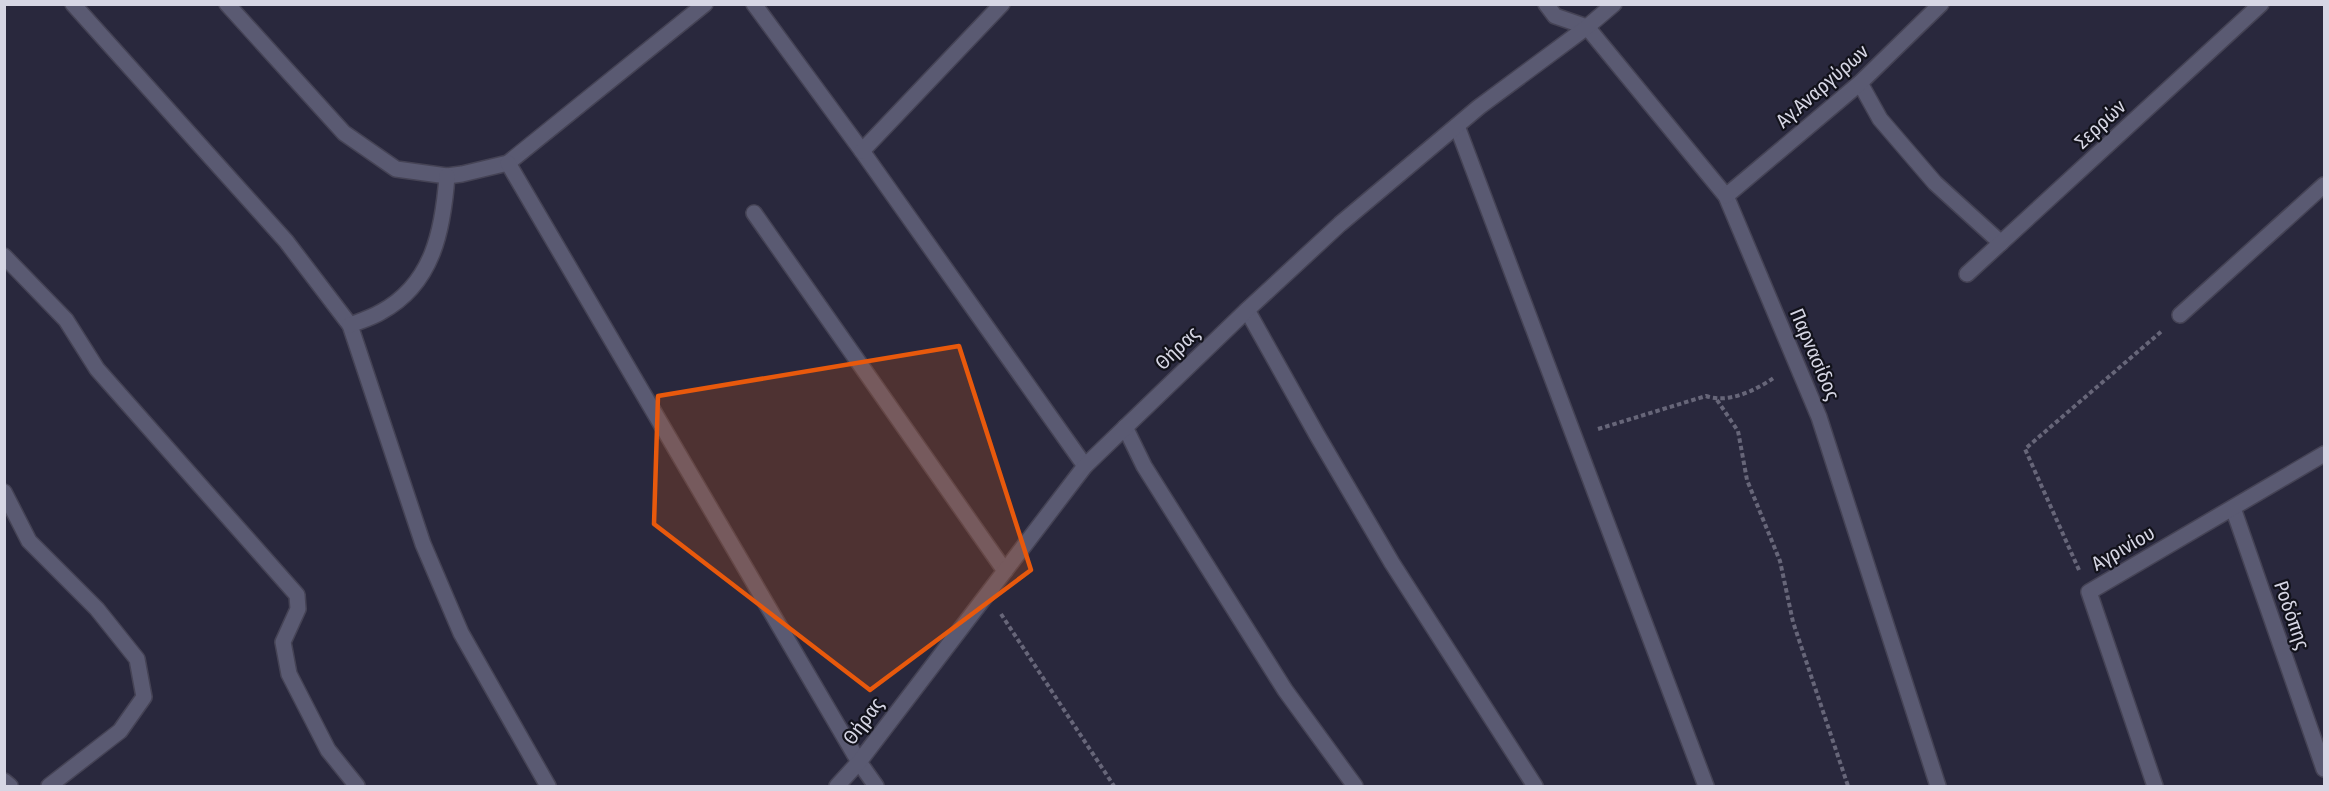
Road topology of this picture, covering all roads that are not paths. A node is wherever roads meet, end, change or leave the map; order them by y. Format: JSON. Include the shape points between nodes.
{"nodes":[{"id":1,"x":74,"y":4,"type":"edge"},
{"id":2,"x":227,"y":4,"type":"edge"},
{"id":3,"x":705,"y":4,"type":"edge"},
{"id":4,"x":754,"y":4,"type":"edge"},
{"id":5,"x":1002,"y":4,"type":"edge"},
{"id":6,"x":1546,"y":4,"type":"edge"},
{"id":7,"x":1614,"y":4,"type":"edge"},
{"id":8,"x":1941,"y":4,"type":"edge"},
{"id":9,"x":2261,"y":4,"type":"edge"},
{"id":10,"x":1587,"y":27,"type":"junction"},
{"id":11,"x":1860,"y":83,"type":"junction"},
{"id":12,"x":1457,"y":126,"type":"junction"},
{"id":13,"x":862,"y":151,"type":"junction"},
{"id":14,"x":508,"y":163,"type":"junction"},
{"id":15,"x":447,"y":176,"type":"junction"},
{"id":16,"x":2325,"y":185,"type":"edge"},
{"id":17,"x":1726,"y":196,"type":"junction"},
{"id":18,"x":754,"y":213,"type":"dead end"},
{"id":19,"x":2001,"y":243,"type":"junction"},
{"id":20,"x":4,"y":256,"type":"edge"},
{"id":21,"x":1967,"y":274,"type":"dead end"},
{"id":22,"x":1247,"y":310,"type":"junction"},
{"id":23,"x":2180,"y":315,"type":"road end"},
{"id":24,"x":350,"y":325,"type":"junction"},
{"id":25,"x":1125,"y":427,"type":"junction"},
{"id":26,"x":2325,"y":454,"type":"edge"},
{"id":27,"x":1085,"y":466,"type":"junction"},
{"id":28,"x":4,"y":492,"type":"edge"},
{"id":29,"x":2232,"y":508,"type":"junction"},
{"id":30,"x":1005,"y":571,"type":"junction"},
{"id":31,"x":859,"y":762,"type":"junction"},
{"id":32,"x":2325,"y":769,"type":"edge"},
{"id":33,"x":4,"y":781,"type":"edge"},
{"id":34,"x":10,"y":786,"type":"edge"},
{"id":35,"x":49,"y":786,"type":"edge"},
{"id":36,"x":357,"y":786,"type":"edge"},
{"id":37,"x":548,"y":786,"type":"edge"},
{"id":38,"x":837,"y":786,"type":"edge"},
{"id":39,"x":876,"y":786,"type":"edge"},
{"id":40,"x":1355,"y":786,"type":"edge"},
{"id":41,"x":1535,"y":786,"type":"edge"},
{"id":42,"x":1706,"y":786,"type":"edge"},
{"id":43,"x":1938,"y":786,"type":"edge"},
{"id":44,"x":2156,"y":786,"type":"edge"}],
"edges":[{"from":1,"to":24,"type":"street","via":[[286,241]]},
{"from":2,"to":15,"type":"street","via":[[344,133],[396,169]]},
{"from":3,"to":14,"type":"street"},
{"from":4,"to":13,"type":"street"},
{"from":5,"to":13,"type":"street"},
{"from":6,"to":10,"type":"street","via":[[1555,16]]},
{"from":7,"to":10,"type":"street","name":"Θήρας"},
{"from":8,"to":11,"type":"street","name":"Αγ.Αναργύρων"},
{"from":9,"to":19,"type":"street","name":"Σερρών"},
{"from":10,"to":12,"type":"street","name":"Θήρας"},
{"from":10,"to":17,"type":"street","name":"Παρνασίδος"},
{"from":11,"to":17,"type":"street","name":"Αγ.Αναργύρων"},
{"from":11,"to":19,"type":"street","via":[[1880,119],[1935,183]]},
{"from":12,"to":22,"type":"street","name":"Θήρας","via":[[1340,224]]},
{"from":12,"to":42,"type":"street"},
{"from":13,"to":27,"type":"street"},
{"from":14,"to":15,"type":"street"},
{"from":14,"to":31,"type":"street"},
{"from":15,"to":24,"type":"street","via":[[444,211],[429,263],[406,294],[381,312]]},
{"from":16,"to":23,"type":"street"},
{"from":17,"to":43,"type":"street","name":"Παρνασίδος","via":[[1819,417]]},
{"from":18,"to":30,"type":"street"},
{"from":19,"to":21,"type":"street","name":"Σερρών"},
{"from":20,"to":36,"type":"street","via":[[66,320],[97,369],[297,595],[298,609],[283,642],[289,674],[328,750]]},
{"from":22,"to":25,"type":"street","name":"Θήρας"},
{"from":22,"to":41,"type":"street","via":[[1392,563]]},
{"from":24,"to":37,"type":"street","via":[[423,544],[460,633]]},
{"from":25,"to":27,"type":"street","name":"Θήρας"},
{"from":25,"to":40,"type":"street","via":[[1150,476],[1273,671]]},
{"from":26,"to":29,"type":"street","name":"Αγρινίου"},
{"from":27,"to":30,"type":"street","name":"Θήρας"},
{"from":28,"to":35,"type":"street","via":[[29,541],[97,609],[137,659],[144,697],[120,731]]},
{"from":29,"to":32,"type":"street","name":"Ροδόπης"},
{"from":29,"to":44,"type":"street","name":"Αγρινίου","via":[[2089,592]]},
{"from":30,"to":31,"type":"street","name":"Θήρας"},
{"from":31,"to":38,"type":"street","name":"Θήρας"},
{"from":31,"to":39,"type":"street"},
{"from":33,"to":34,"type":"street"}]}
